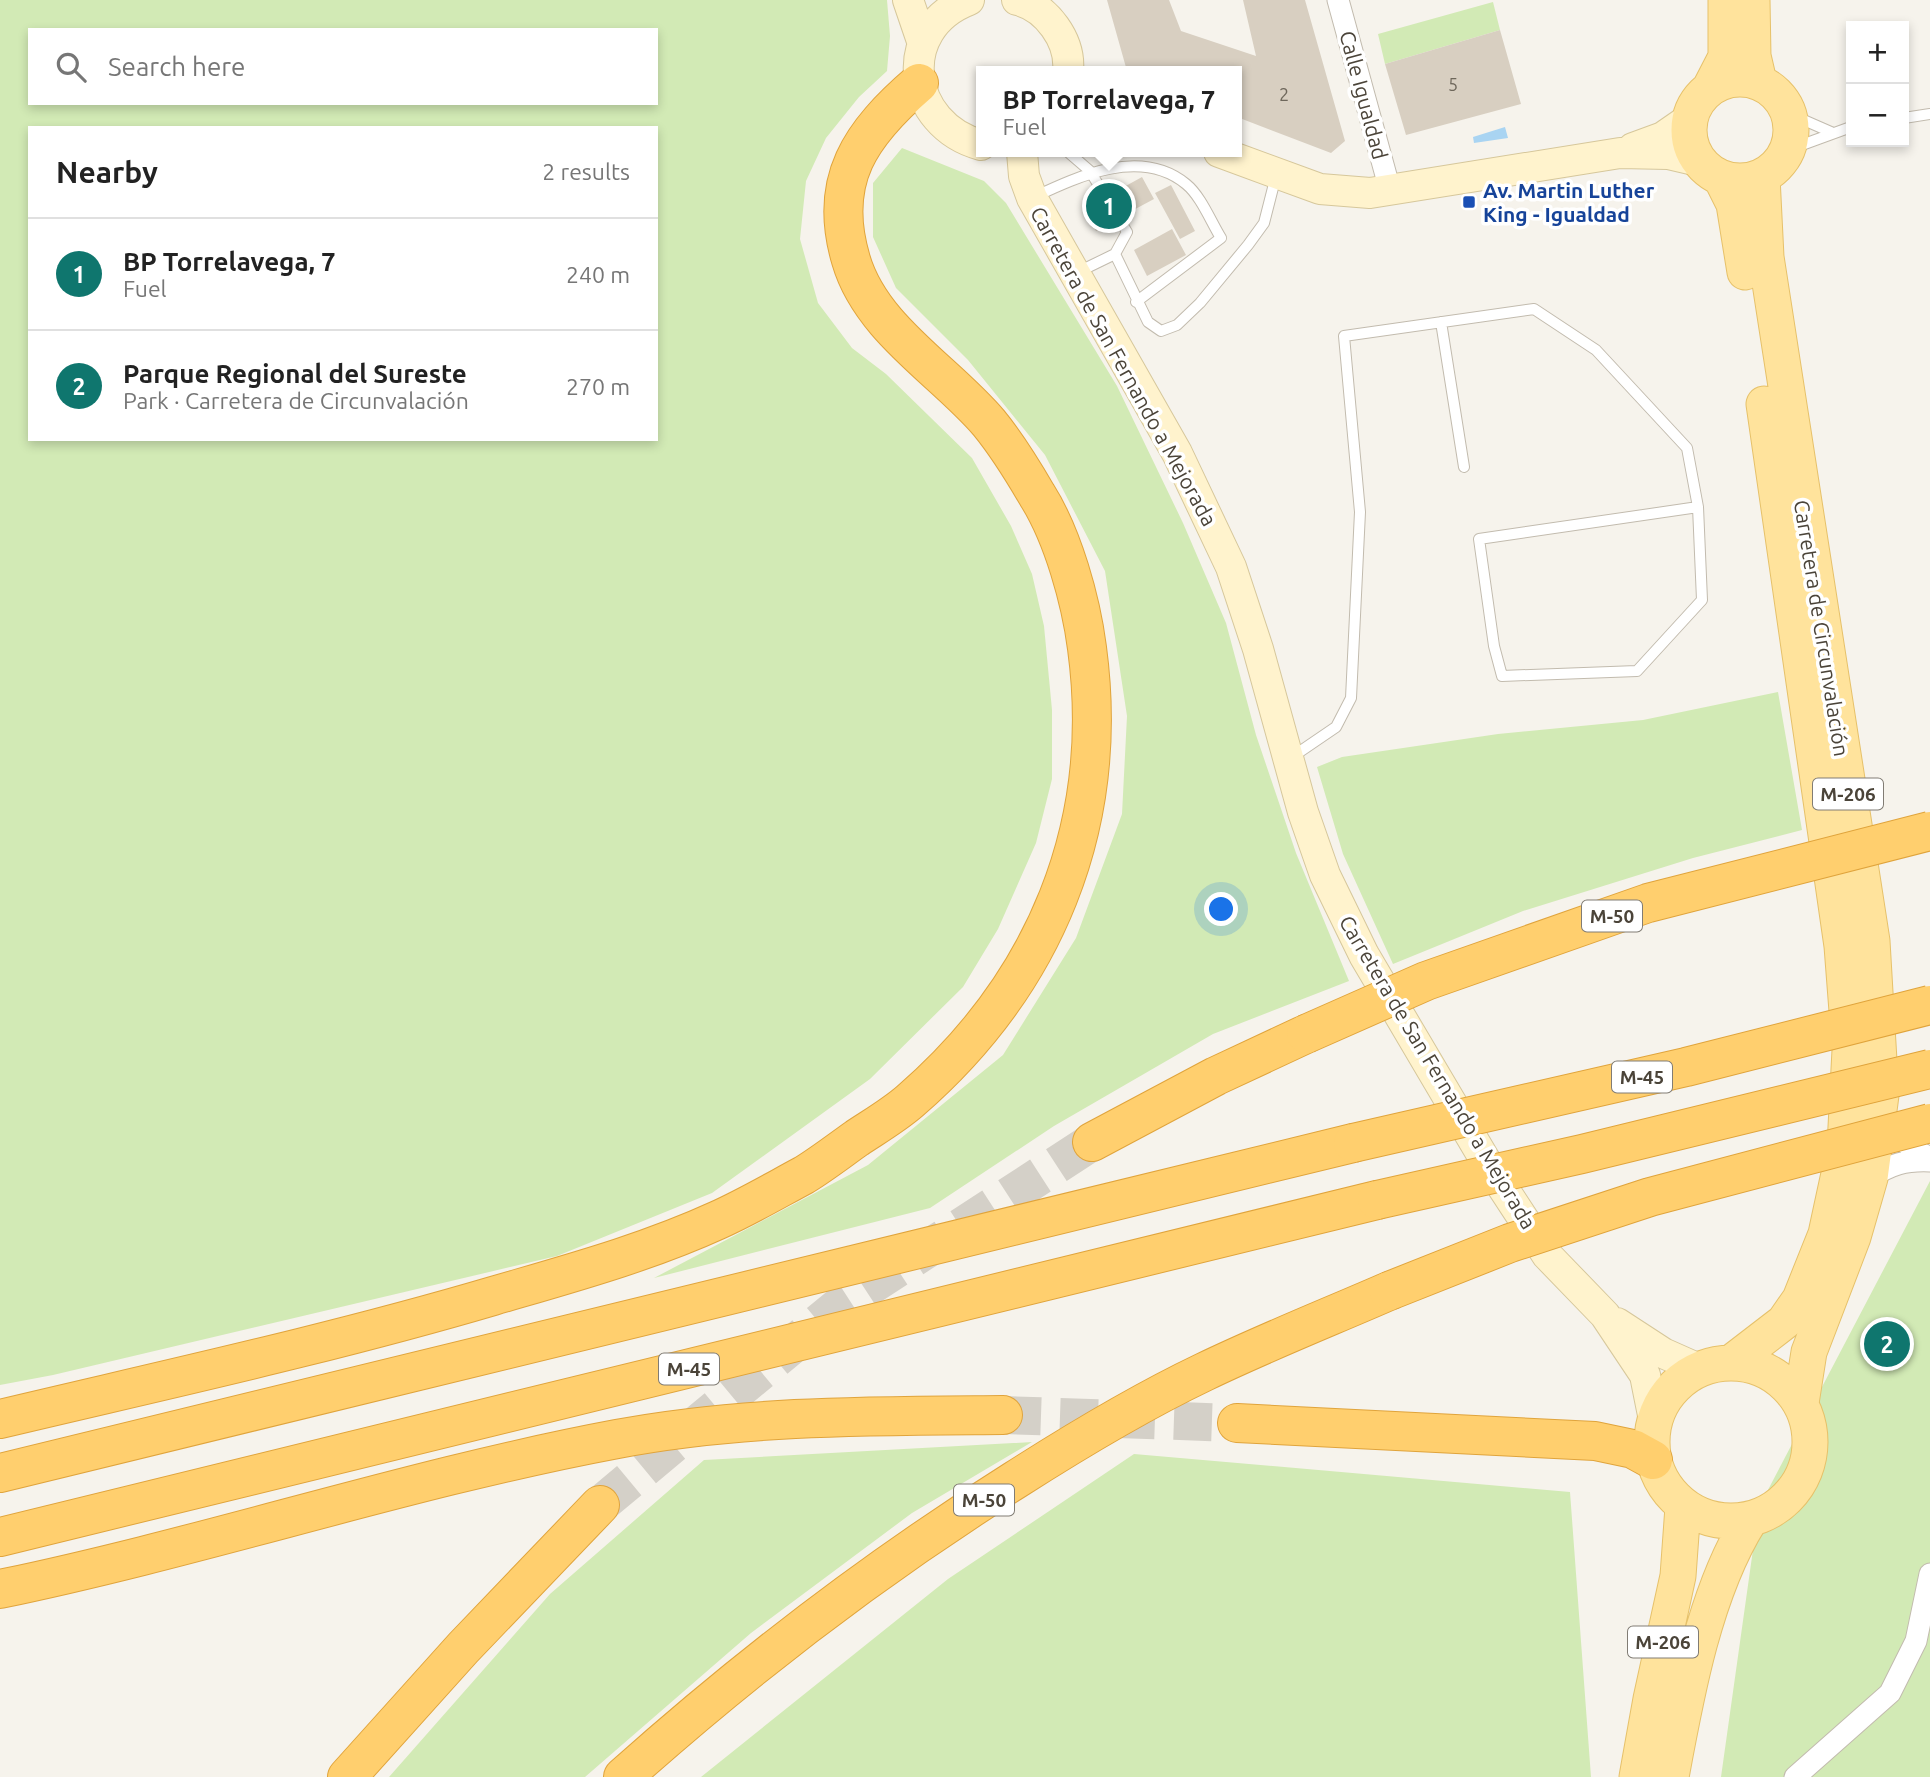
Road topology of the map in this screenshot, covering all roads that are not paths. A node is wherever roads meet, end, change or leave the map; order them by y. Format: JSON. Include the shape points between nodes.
{"nodes":[{"id":1,"x":908,"y":0,"type":"edge"},
{"id":2,"x":1338,"y":0,"type":"edge"},
{"id":3,"x":1726,"y":0,"type":"edge"},
{"id":4,"x":1752,"y":0,"type":"edge"},
{"id":5,"x":959,"y":1,"type":"edge"},
{"id":6,"x":1021,"y":1,"type":"edge"},
{"id":7,"x":923,"y":44,"type":"junction"},
{"id":8,"x":1067,"y":66,"type":"edge"},
{"id":9,"x":1759,"y":82,"type":"junction"},
{"id":10,"x":919,"y":83,"type":"junction"},
{"id":11,"x":1710,"y":88,"type":"junction"},
{"id":12,"x":1785,"y":105,"type":"junction"},
{"id":13,"x":1930,"y":114,"type":"edge"},
{"id":14,"x":1909,"y":117,"type":"edge"},
{"id":15,"x":1689,"y":119,"type":"junction"},
{"id":16,"x":1846,"y":128,"type":"edge"},
{"id":17,"x":1830,"y":132,"type":"junction"},
{"id":18,"x":976,"y":143,"type":"edge"},
{"id":19,"x":1788,"y":150,"type":"junction"},
{"id":20,"x":1620,"y":153,"type":"junction"},
{"id":21,"x":995,"y":157,"type":"edge"},
{"id":22,"x":1022,"y":157,"type":"edge"},
{"id":23,"x":1074,"y":157,"type":"edge"},
{"id":24,"x":1232,"y":157,"type":"edge"},
{"id":25,"x":1710,"y":170,"type":"junction"},
{"id":26,"x":1090,"y":171,"type":"junction"},
{"id":27,"x":1277,"y":174,"type":"junction"},
{"id":28,"x":1762,"y":177,"type":"junction"},
{"id":29,"x":1390,"y":190,"type":"junction"},
{"id":30,"x":1032,"y":198,"type":"junction"},
{"id":31,"x":1115,"y":254,"type":"junction"},
{"id":32,"x":1076,"y":273,"type":"junction"},
{"id":33,"x":1136,"y":302,"type":"junction"},
{"id":34,"x":1441,"y":322,"type":"junction"},
{"id":35,"x":1464,"y":467,"type":"dead end"},
{"id":36,"x":1698,"y":507,"type":"junction"},
{"id":37,"x":1286,"y":761,"type":"junction"},
{"id":38,"x":1930,"y":831,"type":"edge"},
{"id":39,"x":1930,"y":1006,"type":"edge"},
{"id":40,"x":1930,"y":1069,"type":"edge"},
{"id":41,"x":1881,"y":1095,"type":"junction"},
{"id":42,"x":1930,"y":1123,"type":"edge"},
{"id":43,"x":1093,"y":1142,"type":"tunnel mouth"},
{"id":44,"x":1930,"y":1159,"type":"edge"},
{"id":45,"x":1870,"y":1178,"type":"junction"},
{"id":46,"x":1605,"y":1315,"type":"junction"},
{"id":47,"x":1716,"y":1365,"type":"junction"},
{"id":48,"x":1801,"y":1403,"type":"junction"},
{"id":49,"x":1003,"y":1415,"type":"tunnel mouth"},
{"id":50,"x":0,"y":1419,"type":"edge"},
{"id":51,"x":1654,"y":1420,"type":"junction"},
{"id":52,"x":1237,"y":1423,"type":"tunnel mouth"},
{"id":53,"x":1653,"y":1460,"type":"junction"},
{"id":54,"x":0,"y":1473,"type":"edge"},
{"id":55,"x":600,"y":1504,"type":"tunnel mouth"},
{"id":56,"x":1683,"y":1507,"type":"junction"},
{"id":57,"x":1749,"y":1521,"type":"junction"},
{"id":58,"x":0,"y":1537,"type":"edge"},
{"id":59,"x":1930,"y":1574,"type":"edge"},
{"id":60,"x":0,"y":1589,"type":"edge"},
{"id":61,"x":347,"y":1777,"type":"edge"},
{"id":62,"x":623,"y":1777,"type":"edge"},
{"id":63,"x":1637,"y":1777,"type":"edge"},
{"id":64,"x":1671,"y":1777,"type":"edge"},
{"id":65,"x":1795,"y":1777,"type":"edge"}],
"edges":[{"from":1,"to":7,"type":"street"},
{"from":2,"to":29,"type":"street","name":"Calle Igualdad"},
{"from":3,"to":11,"type":"main road","via":[[1726,57]]},
{"from":4,"to":9,"type":"main road","via":[[1753,56]]},
{"from":5,"to":7,"type":"street"},
{"from":6,"to":8,"type":"street","via":[[1046,16],[1062,38]]},
{"from":7,"to":10,"type":"street"},
{"from":9,"to":11,"type":"main road","via":[[1732,79]]},
{"from":9,"to":12,"type":"main road"},
{"from":10,"to":18,"type":"street","via":[[928,108],[940,123]]},
{"from":10,"to":50,"type":"highway","via":[[889,109],[858,147],[844,188],[843,225],[852,265],[869,299],[989,424],[1042,501],[1083,619],[1092,688],[1092,757],[1085,813],[1052,914],[1025,965],[976,1032],[909,1102],[810,1171],[718,1220],[621,1258],[402,1322]]},
{"from":11,"to":15,"type":"main road"},
{"from":12,"to":17,"type":"lane","via":[[1799,118]]},
{"from":12,"to":19,"type":"main road","via":[[1791,127]]},
{"from":13,"to":14,"type":"lane"},
{"from":15,"to":20,"type":"street","via":[[1664,137]]},
{"from":15,"to":25,"type":"main road","number":"M-206","via":[[1689,142]]},
{"from":16,"to":17,"type":"lane"},
{"from":17,"to":19,"type":"lane"},
{"from":19,"to":28,"type":"main road"},
{"from":20,"to":25,"type":"street","via":[[1668,154]]},
{"from":20,"to":29,"type":"street"},
{"from":21,"to":30,"type":"street"},
{"from":22,"to":30,"type":"street"},
{"from":23,"to":26,"type":"lane"},
{"from":24,"to":27,"type":"street"},
{"from":25,"to":28,"type":"main road","via":[[1741,182]]},
{"from":25,"to":47,"type":"main road","name":"Carretera de Circunvalación","number":"M-206","via":[[1734,204],[1741,231],[1842,946],[1850,1050],[1845,1146],[1826,1234],[1800,1299],[1784,1322]]},
{"from":26,"to":30,"type":"lane"},
{"from":26,"to":31,"type":"lane","via":[[1127,232]]},
{"from":26,"to":33,"type":"lane","via":[[1157,167],[1188,185],[1221,238]]},
{"from":27,"to":29,"type":"street","via":[[1321,189]]},
{"from":27,"to":33,"type":"lane","via":[[1264,223],[1177,325],[1161,331],[1148,322]]},
{"from":28,"to":41,"type":"main road","name":"Carretera de Circunvalación","number":"M-206","via":[[1766,257],[1872,941]]},
{"from":30,"to":32,"type":"street","name":"Carretera de San Fernando a Mejorada"},
{"from":31,"to":32,"type":"lane"},
{"from":31,"to":33,"type":"lane"},
{"from":32,"to":37,"type":"street","name":"Carretera de San Fernando a Mejorada","via":[[1177,453],[1231,567],[1258,649]]},
{"from":34,"to":35,"type":"lane"},
{"from":34,"to":36,"type":"lane","via":[[1534,309],[1596,350],[1687,448]]},
{"from":34,"to":37,"type":"lane","via":[[1344,336],[1360,512],[1351,698],[1336,727]]},
{"from":36,"to":36,"type":"lane","via":[[1702,600],[1637,671],[1502,676],[1479,539]]},
{"from":37,"to":46,"type":"street","name":"Carretera de San Fernando a Mejorada","via":[[1325,876],[1364,955],[1488,1166],[1547,1255]]},
{"from":38,"to":43,"type":"highway","number":"M-50","bridge":true,"via":[[1648,903],[1426,981],[1216,1076]]},
{"from":39,"to":54,"type":"highway","number":"M-45","bridge":true},
{"from":40,"to":58,"type":"highway","number":"M-45","bridge":true},
{"from":41,"to":44,"type":"street","via":[[1895,1130],[1910,1147]]},
{"from":41,"to":45,"type":"main road","name":"Carretera de Circunvalación","number":"M-206"},
{"from":42,"to":62,"type":"highway","number":"M-50","bridge":true,"via":[[1650,1197],[1510,1244],[1388,1291],[1203,1372],[1069,1446],[827,1607],[733,1680]]},
{"from":44,"to":45,"type":"street","via":[[1905,1160]]},
{"from":45,"to":48,"type":"main road","name":"Carretera de Circunvalación","number":"M-206","via":[[1809,1352]]},
{"from":46,"to":47,"type":"street","via":[[1663,1353]]},
{"from":46,"to":51,"type":"street","via":[[1645,1375]]},
{"from":47,"to":48,"type":"main road","number":"M-206","via":[[1758,1367],[1779,1378]]},
{"from":47,"to":51,"type":"main road","number":"M-206","via":[[1672,1388]]},
{"from":48,"to":57,"type":"main road","number":"M-206","via":[[1811,1443],[1803,1478],[1784,1503]]},
{"from":49,"to":60,"type":"highway","via":[[746,1422],[620,1438],[499,1463]]},
{"from":51,"to":53,"type":"main road","number":"M-206"},
{"from":52,"to":53,"type":"highway","via":[[1595,1441],[1633,1449]]},
{"from":53,"to":56,"type":"main road","number":"M-206","via":[[1663,1485]]},
{"from":55,"to":61,"type":"highway"},
{"from":56,"to":57,"type":"main road","number":"M-206","via":[[1710,1520]]},
{"from":56,"to":63,"type":"main road","number":"M-206","via":[[1678,1576]]},
{"from":57,"to":64,"type":"main road","number":"M-206","via":[[1710,1611],[1682,1713]]},
{"from":59,"to":65,"type":"street","via":[[1916,1641],[1890,1693]]}]}
